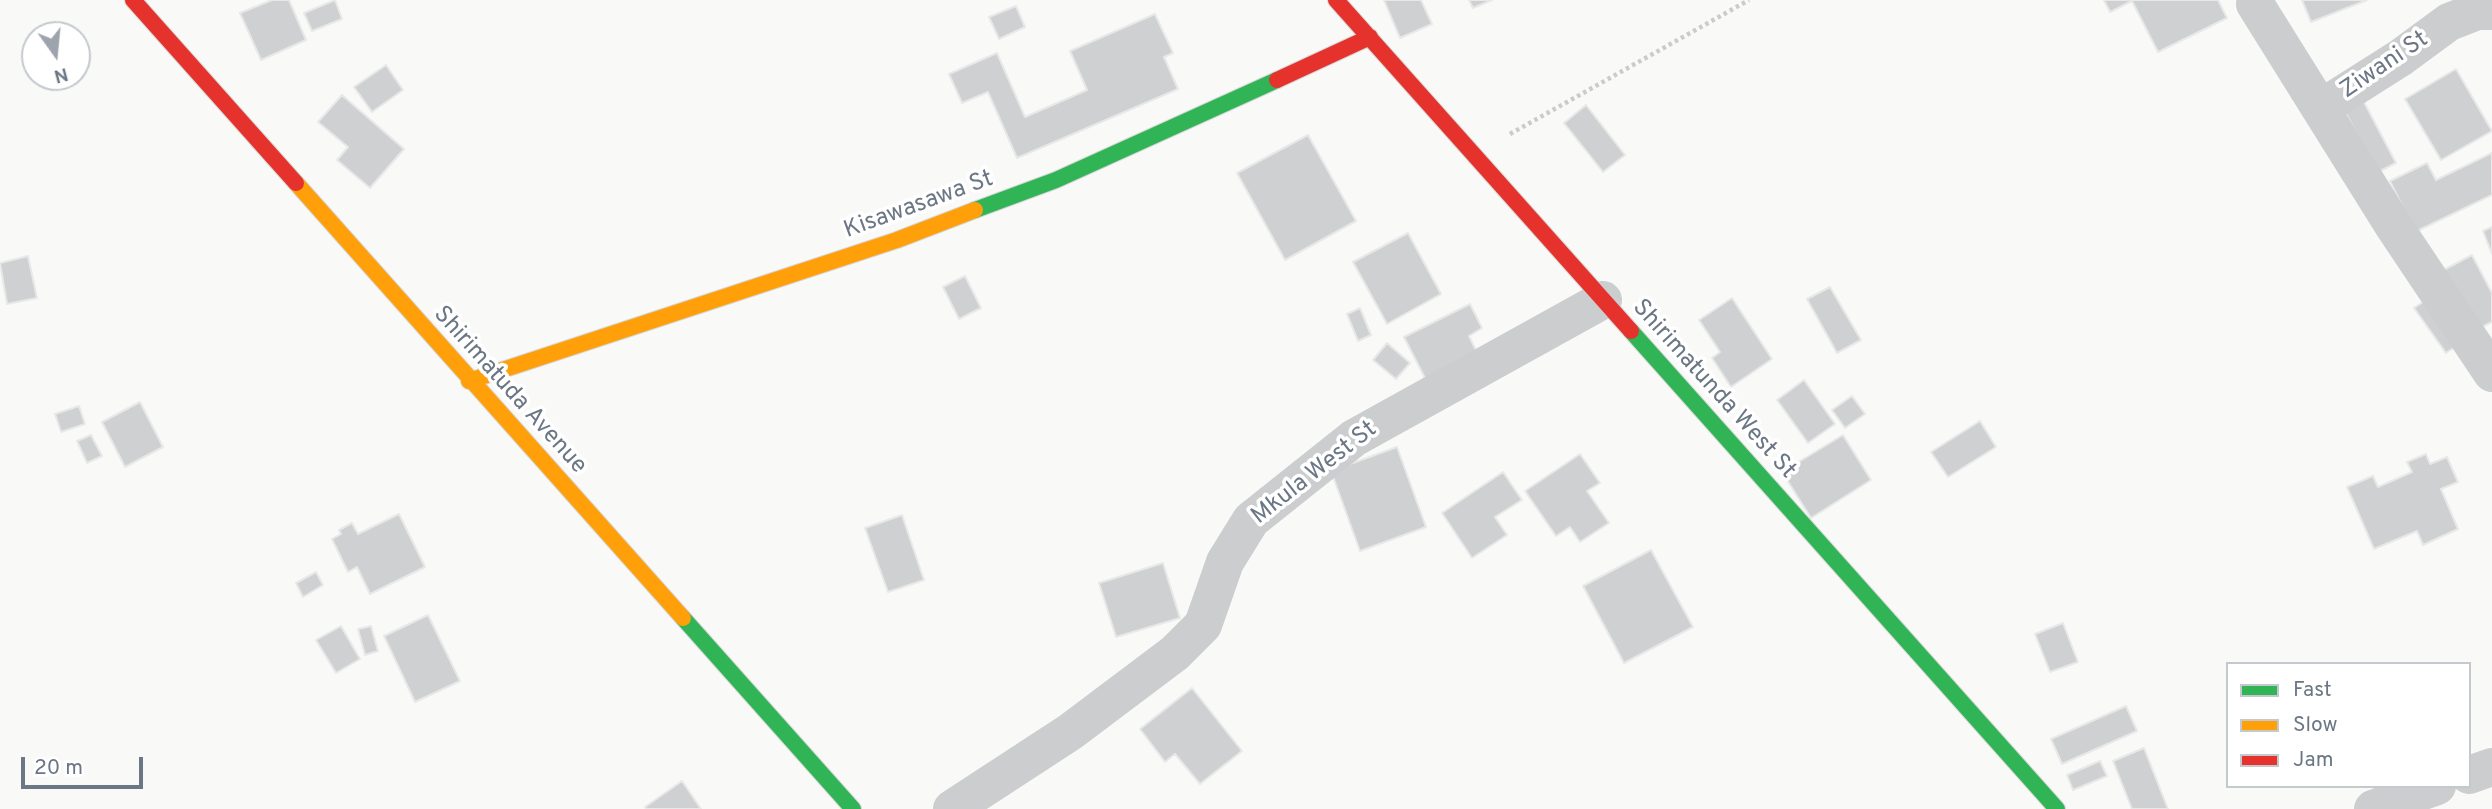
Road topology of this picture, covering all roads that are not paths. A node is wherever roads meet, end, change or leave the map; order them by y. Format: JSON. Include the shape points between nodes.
{"nodes":[{"id":1,"x":133,"y":0,"type":"edge"},
{"id":2,"x":1336,"y":0,"type":"edge"},
{"id":3,"x":2255,"y":4,"type":"dead end"},
{"id":4,"x":2438,"y":11,"type":"edge"},
{"id":5,"x":2492,"y":11,"type":"edge"},
{"id":6,"x":1370,"y":37,"type":"junction"},
{"id":7,"x":2321,"y":108,"type":"junction"},
{"id":8,"x":1603,"y":300,"type":"junction"},
{"id":9,"x":2492,"y":373,"type":"edge"},
{"id":10,"x":469,"y":381,"type":"junction"},
{"id":11,"x":2492,"y":767,"type":"edge"},
{"id":12,"x":2471,"y":774,"type":"edge"},
{"id":13,"x":2431,"y":788,"type":"edge"},
{"id":14,"x":853,"y":809,"type":"edge"},
{"id":15,"x":953,"y":809,"type":"edge"},
{"id":16,"x":2057,"y":809,"type":"edge"},
{"id":17,"x":2373,"y":809,"type":"edge"}],
"edges":[{"from":1,"to":10,"type":"street","name":"Shirimatuda Avenue"},
{"from":2,"to":6,"type":"street","name":"Shirimatunda West St"},
{"from":3,"to":7,"type":"street"},
{"from":4,"to":5,"type":"street","name":"Ziwani St"},
{"from":4,"to":7,"type":"street","name":"Ziwani St","via":[[2400,58]]},
{"from":6,"to":8,"type":"street","name":"Shirimatunda West St"},
{"from":6,"to":10,"type":"street","name":"Kisawasawa St","via":[[1056,180],[898,240]]},
{"from":7,"to":9,"type":"street"},
{"from":8,"to":15,"type":"street","name":"Mkula West St","via":[[1354,438],[1251,520],[1225,562],[1203,625],[1175,653],[1070,732]]},
{"from":8,"to":16,"type":"street","name":"Shirimatunda West St"},
{"from":10,"to":14,"type":"street","name":"Shirimatuda Avenue"},
{"from":11,"to":12,"type":"street"},
{"from":13,"to":17,"type":"street"}]}
